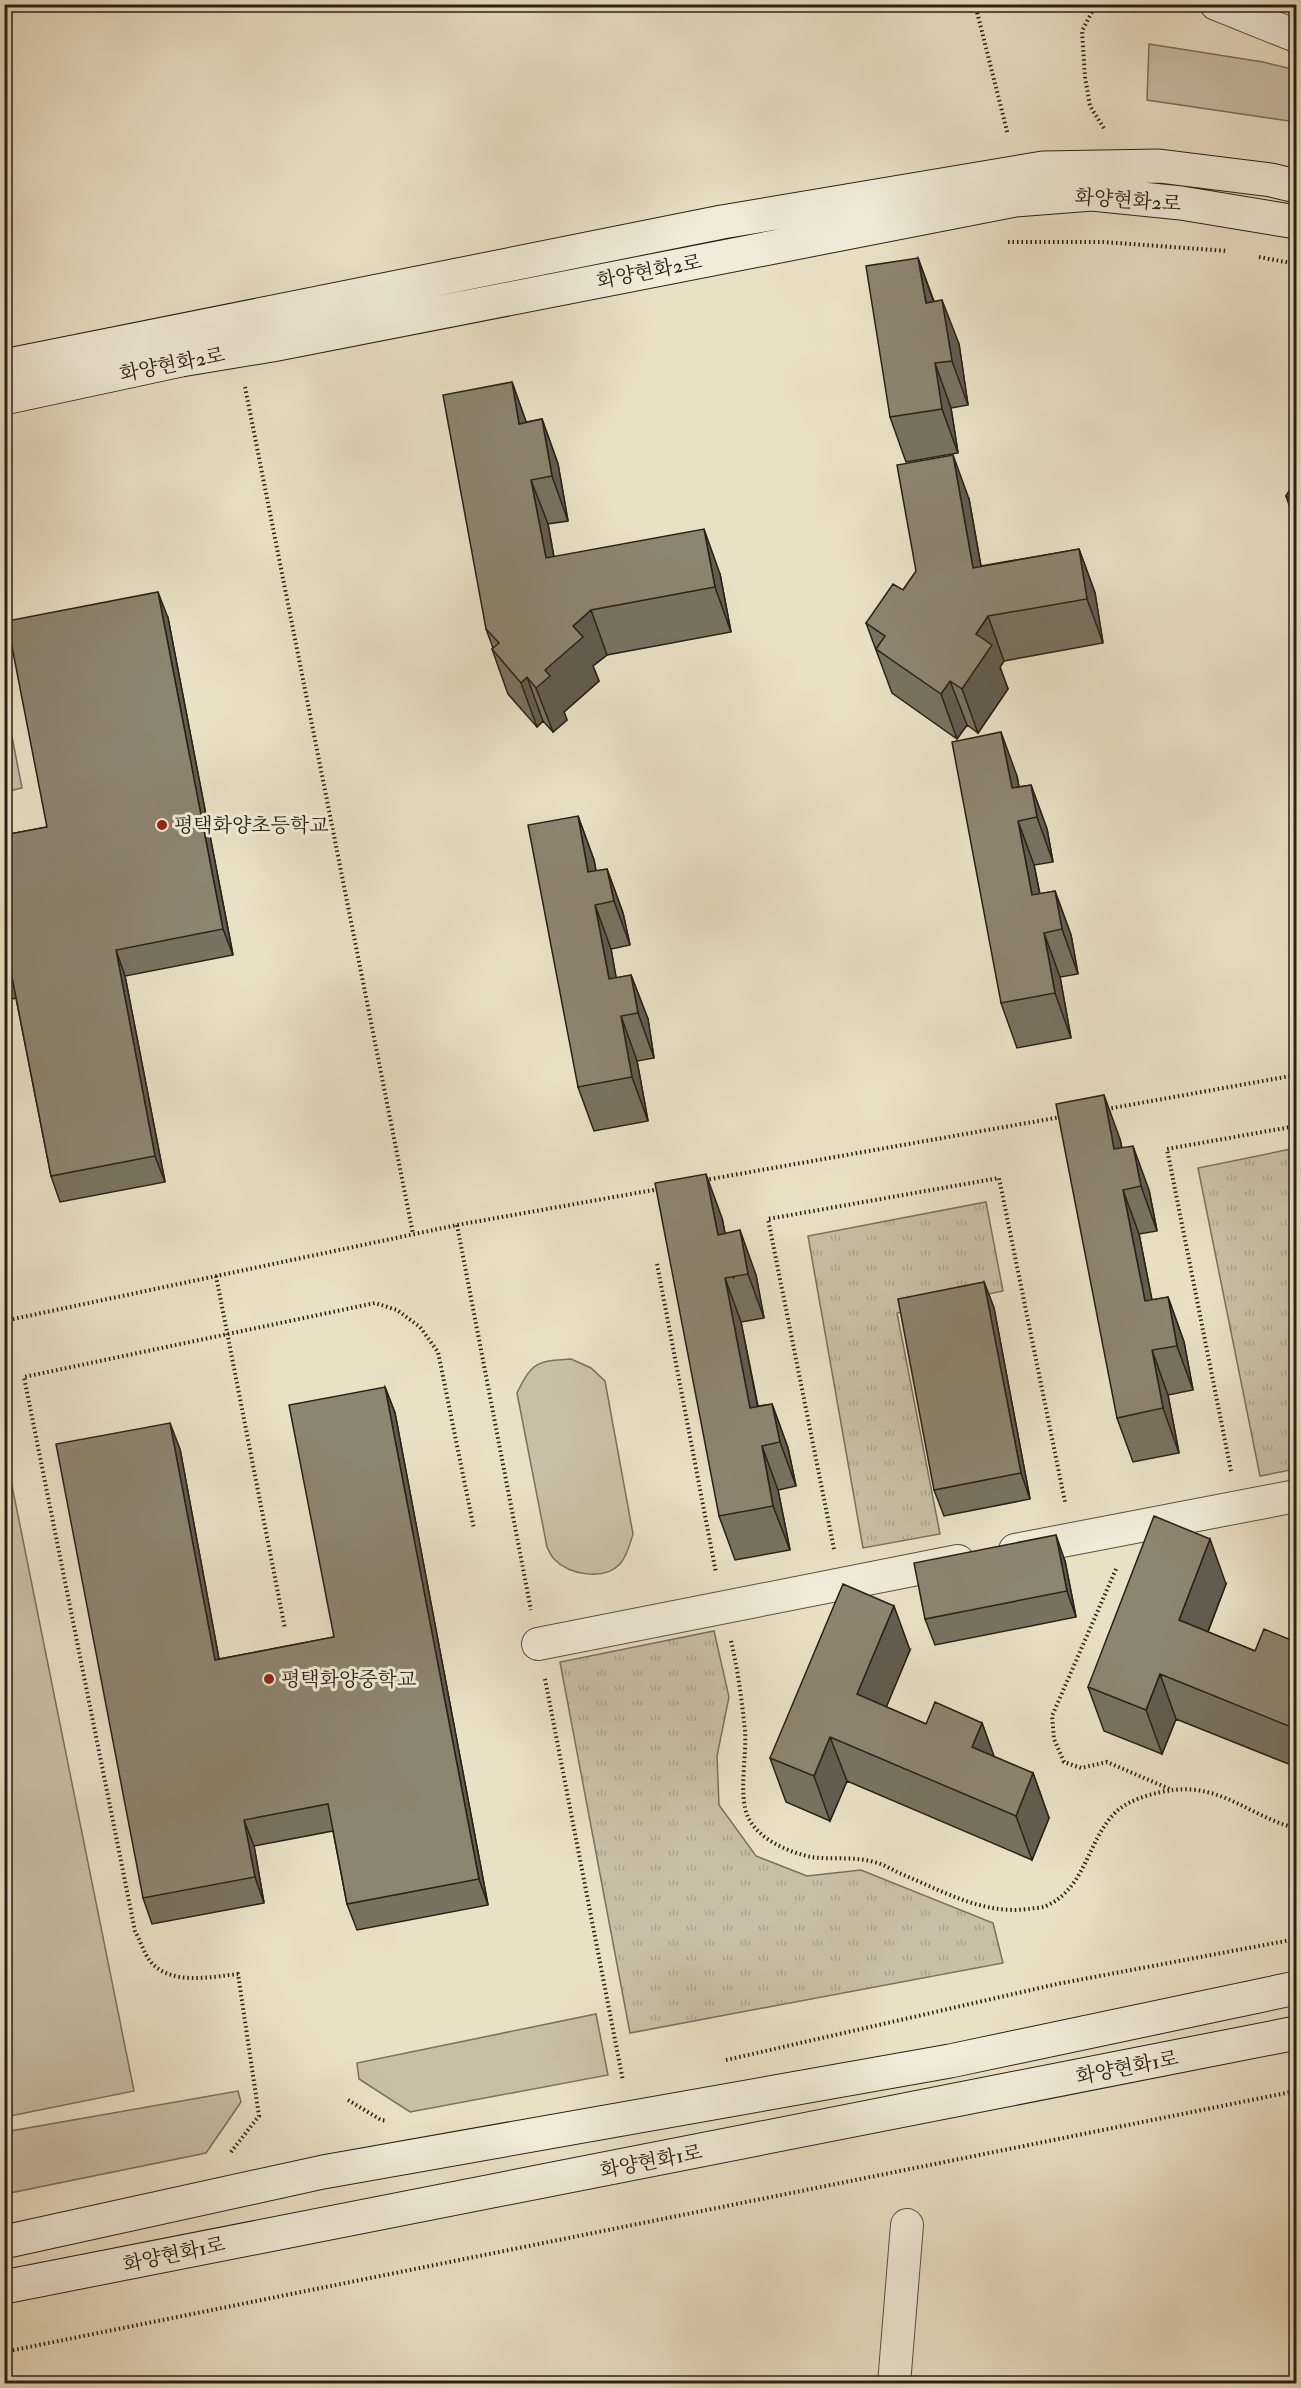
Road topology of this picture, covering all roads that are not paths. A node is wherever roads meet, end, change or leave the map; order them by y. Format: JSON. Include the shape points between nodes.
{"nodes":[{"id":1,"x":1216,"y":4,"type":"edge"},
{"id":2,"x":1296,"y":36,"type":"edge"},
{"id":3,"x":1296,"y":186,"type":"edge"},
{"id":4,"x":1296,"y":222,"type":"edge"},
{"id":5,"x":4,"y":366,"type":"edge"},
{"id":6,"x":4,"y":398,"type":"edge"},
{"id":7,"x":1296,"y":1496,"type":"edge"},
{"id":8,"x":538,"y":1644,"type":"dead end"},
{"id":9,"x":1296,"y":1988,"type":"edge"},
{"id":10,"x":1296,"y":2033,"type":"edge"},
{"id":11,"x":907,"y":2225,"type":"dead end"},
{"id":12,"x":4,"y":2242,"type":"edge"},
{"id":13,"x":4,"y":2288,"type":"edge"},
{"id":14,"x":894,"y":2384,"type":"edge"}],
"edges":[{"from":1,"to":2,"type":"street"},
{"from":3,"to":5,"type":"street","name":"화양현화2로","via":[[1159,166],[1042,168],[722,222]]},
{"from":4,"to":6,"type":"street","name":"화양현화2로","via":[[1181,203],[1092,194],[1015,200],[182,360]]},
{"from":7,"to":8,"type":"street"},
{"from":9,"to":12,"type":"street","via":[[950,2061],[323,2172]]},
{"from":10,"to":13,"type":"street","name":"화양현화1로"},
{"from":11,"to":14,"type":"street"}]}
